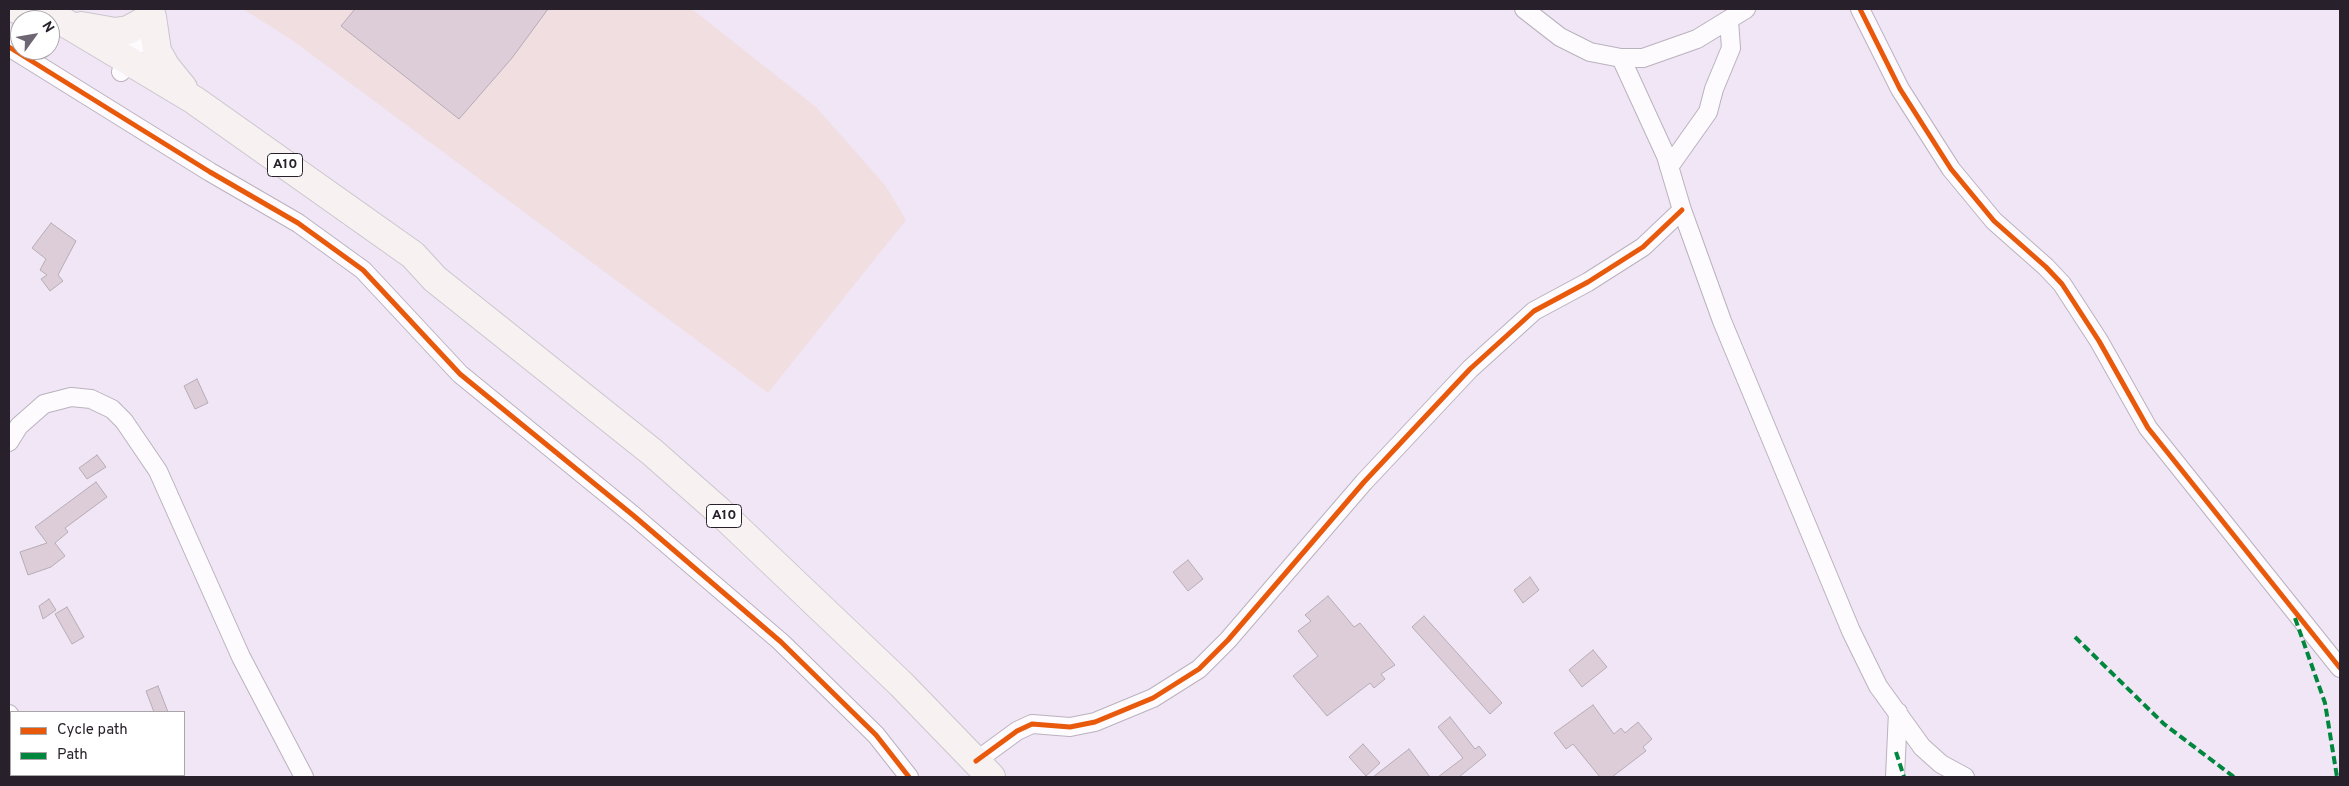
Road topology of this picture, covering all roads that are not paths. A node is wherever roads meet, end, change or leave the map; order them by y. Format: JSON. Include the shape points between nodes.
{"nodes":[{"id":1,"x":1524,"y":9,"type":"edge"},
{"id":2,"x":1746,"y":9,"type":"edge"},
{"id":3,"x":1860,"y":9,"type":"edge"},
{"id":4,"x":154,"y":13,"type":"edge"},
{"id":5,"x":1729,"y":21,"type":"junction"},
{"id":6,"x":60,"y":26,"type":"edge"},
{"id":7,"x":60,"y":27,"type":"edge"},
{"id":8,"x":9,"y":48,"type":"edge"},
{"id":9,"x":1621,"y":58,"type":"junction"},
{"id":10,"x":125,"y":66,"type":"junction"},
{"id":11,"x":194,"y":100,"type":"junction"},
{"id":12,"x":1669,"y":166,"type":"junction"},
{"id":13,"x":1682,"y":210,"type":"junction"},
{"id":14,"x":435,"y":279,"type":"junction"},
{"id":15,"x":9,"y":442,"type":"edge"},
{"id":16,"x":2340,"y":668,"type":"edge"},
{"id":17,"x":1898,"y":712,"type":"junction"},
{"id":18,"x":983,"y":769,"type":"edge"},
{"id":19,"x":304,"y":777,"type":"edge"},
{"id":20,"x":908,"y":777,"type":"edge"},
{"id":21,"x":1895,"y":777,"type":"edge"},
{"id":22,"x":1965,"y":777,"type":"edge"}],
"edges":[{"from":1,"to":9,"type":"street","via":[[1560,37],[1590,52]]},
{"from":2,"to":5,"type":"street"},
{"from":3,"to":16,"type":"street","via":[[1900,89],[1951,169],[1994,220],[2062,284],[2099,341],[2148,428]]},
{"from":4,"to":6,"type":"main road","via":[[128,30],[115,32]]},
{"from":4,"to":10,"type":"street"},
{"from":4,"to":11,"type":"main road","via":[[157,51]]},
{"from":5,"to":9,"type":"street","via":[[1676,47],[1643,58]]},
{"from":5,"to":12,"type":"street","via":[[1731,48],[1708,112]]},
{"from":7,"to":10,"type":"main road","number":"A10"},
{"from":8,"to":20,"type":"street","via":[[210,172],[298,222],[363,270],[460,374],[634,516],[781,642],[876,734]]},
{"from":9,"to":12,"type":"street"},
{"from":10,"to":11,"type":"main road","number":"A10"},
{"from":10,"to":14,"type":"main road","number":"A10","via":[[414,271]]},
{"from":11,"to":14,"type":"main road","number":"A10","via":[[413,255]]},
{"from":12,"to":13,"type":"street"},
{"from":13,"to":17,"type":"street","via":[[1722,321],[1851,630],[1878,686]]},
{"from":13,"to":18,"type":"street","via":[[1643,247],[1534,311],[1470,369],[1364,482],[1228,640],[1199,669],[1153,698],[1104,719],[1070,727],[1032,724],[1017,731]]},
{"from":14,"to":18,"type":"main road","number":"A10","via":[[652,452],[719,511],[901,684]]},
{"from":15,"to":19,"type":"street","via":[[19,426],[44,404],[71,397],[91,399],[112,409],[124,420],[158,472],[241,658]]},
{"from":17,"to":21,"type":"street"},
{"from":17,"to":22,"type":"street","via":[[1922,747],[1941,764]]}]}
